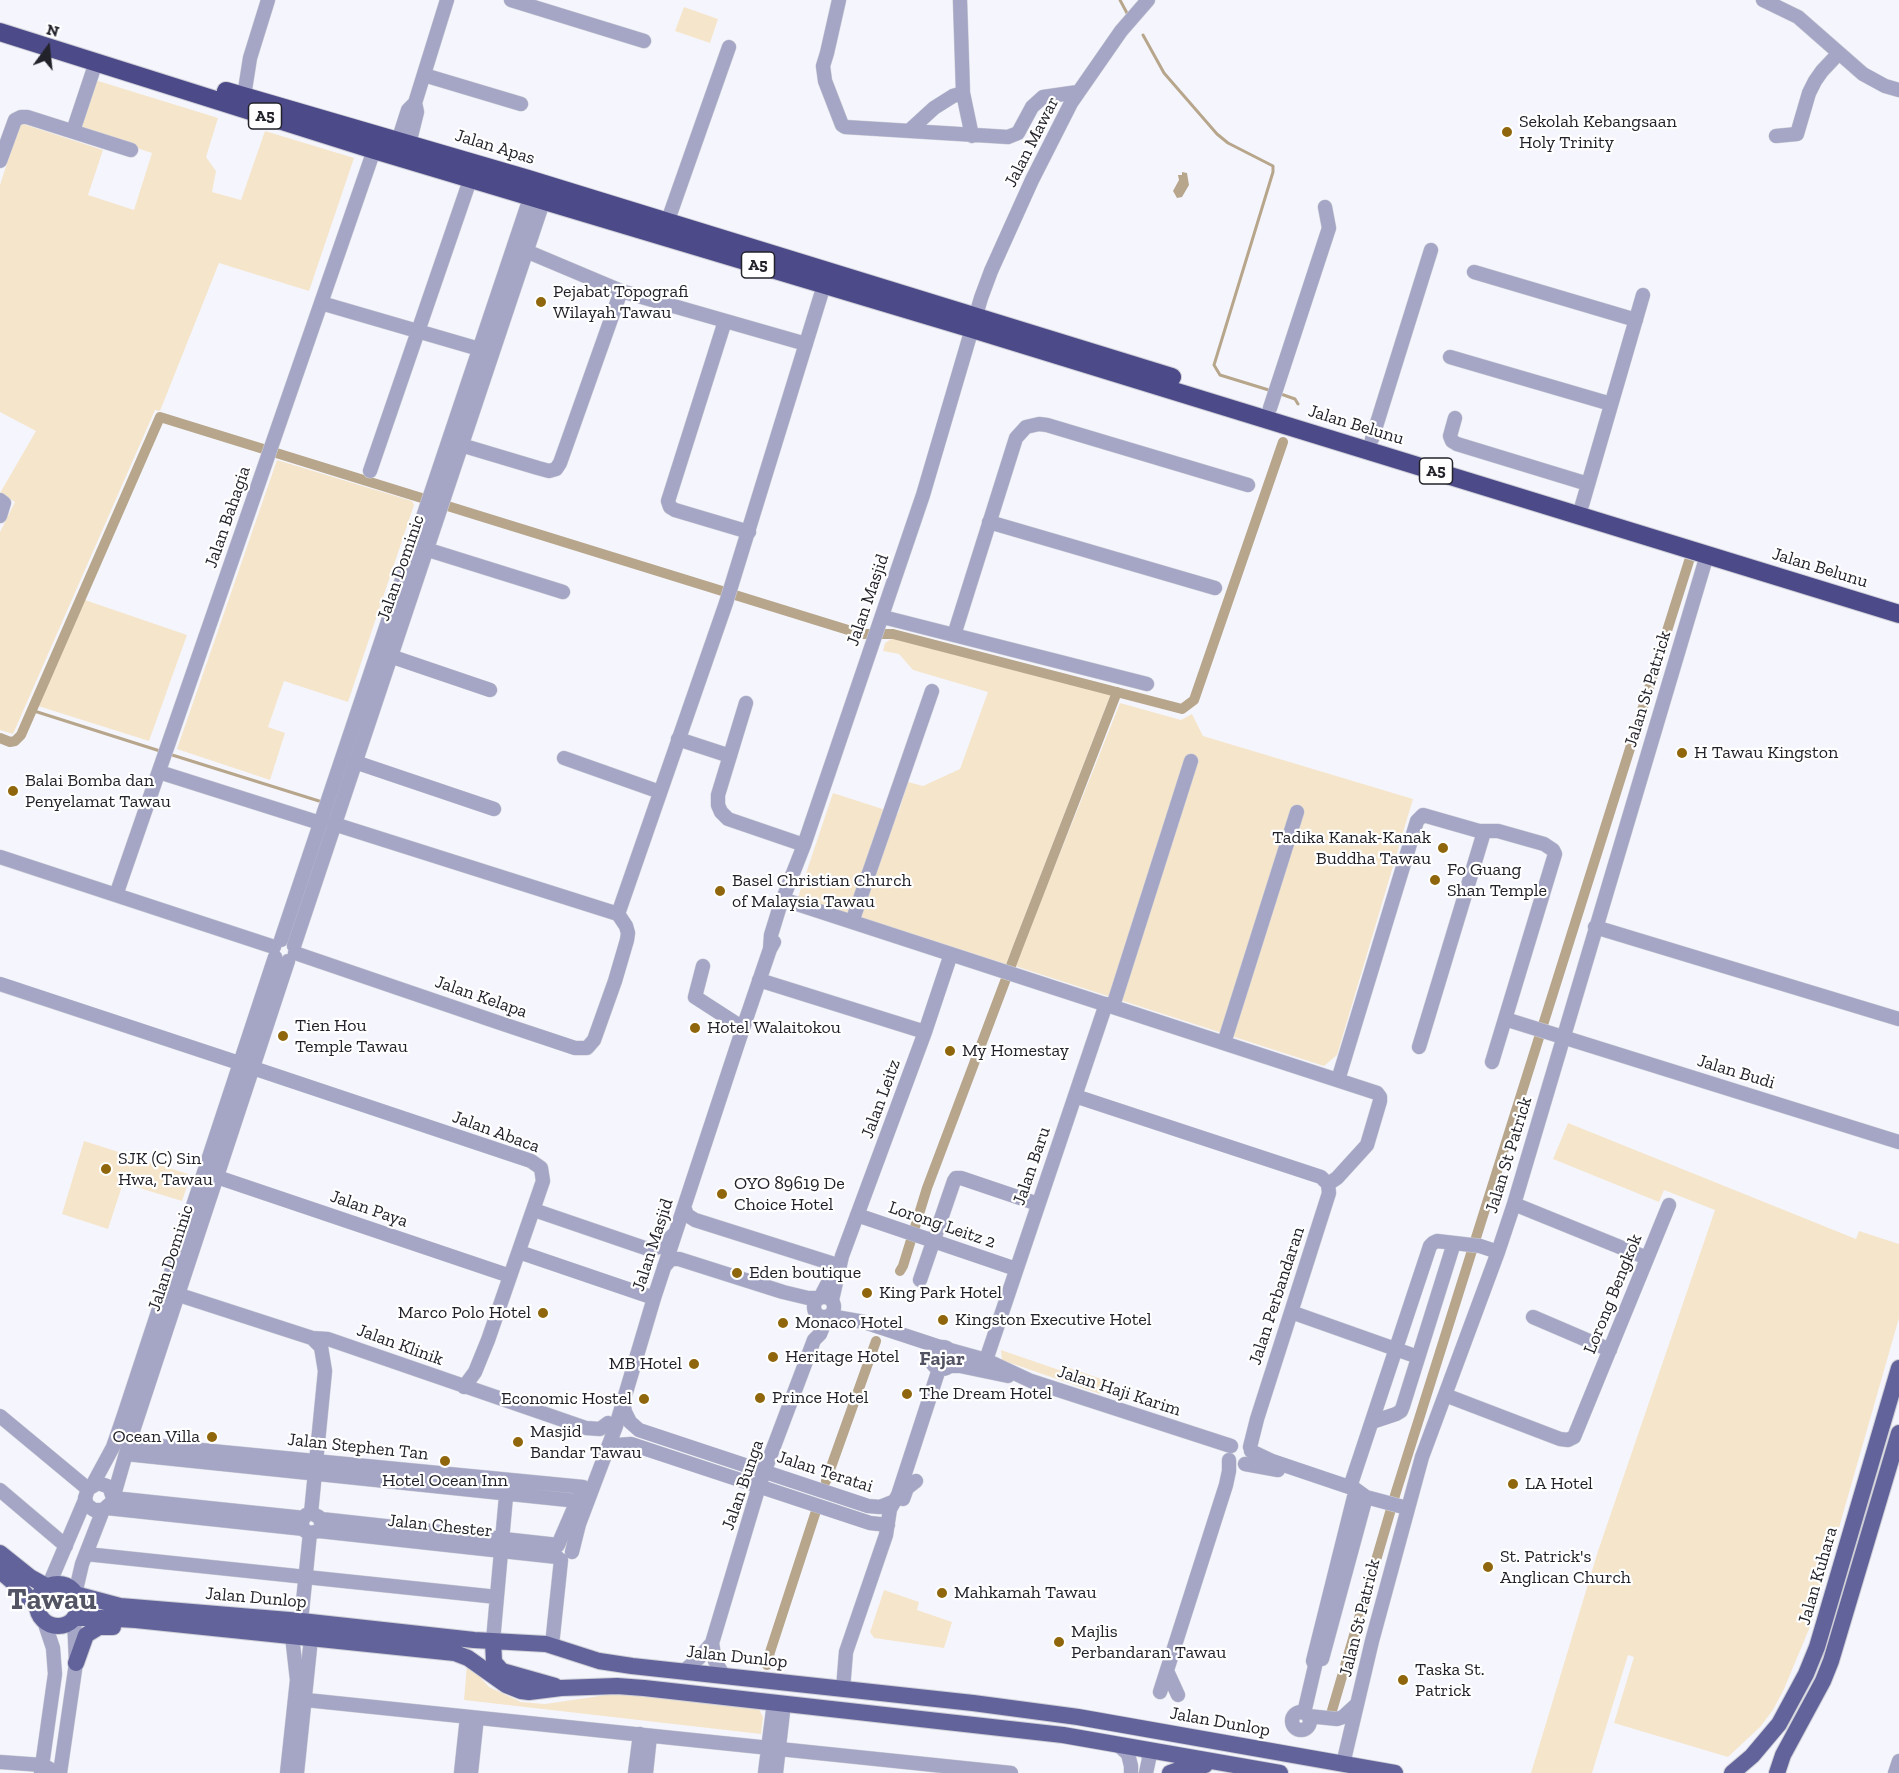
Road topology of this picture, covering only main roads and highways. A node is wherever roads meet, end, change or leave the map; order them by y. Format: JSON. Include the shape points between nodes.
{"nodes":[{"id":1,"x":3,"y":27,"type":"edge"},
{"id":2,"x":534,"y":193,"type":"junction"},
{"id":3,"x":974,"y":322,"type":"junction"},
{"id":4,"x":1899,"y":603,"type":"edge"},
{"id":5,"x":1899,"y":614,"type":"edge"},
{"id":6,"x":1899,"y":1368,"type":"edge"},
{"id":7,"x":1899,"y":1392,"type":"edge"},
{"id":8,"x":1886,"y":1414,"type":"junction"},
{"id":9,"x":1899,"y":1433,"type":"edge"},
{"id":10,"x":0,"y":1553,"type":"edge"},
{"id":11,"x":0,"y":1571,"type":"edge"},
{"id":12,"x":48,"y":1587,"type":"junction"},
{"id":13,"x":75,"y":1594,"type":"junction"},
{"id":14,"x":40,"y":1614,"type":"junction"},
{"id":15,"x":74,"y":1618,"type":"junction"},
{"id":16,"x":273,"y":1619,"type":"junction"},
{"id":17,"x":136,"y":1620,"type":"junction"},
{"id":18,"x":311,"y":1638,"type":"junction"},
{"id":19,"x":493,"y":1641,"type":"junction"},
{"id":20,"x":76,"y":1663,"type":"road end"},
{"id":21,"x":561,"y":1688,"type":"junction"},
{"id":22,"x":1078,"y":1717,"type":"junction"},
{"id":23,"x":1147,"y":1749,"type":"junction"},
{"id":24,"x":1227,"y":1764,"type":"junction"},
{"id":25,"x":1347,"y":1768,"type":"edge"},
{"id":26,"x":1170,"y":1773,"type":"edge"},
{"id":27,"x":1280,"y":1773,"type":"edge"},
{"id":28,"x":1395,"y":1773,"type":"edge"},
{"id":29,"x":1732,"y":1773,"type":"edge"},
{"id":30,"x":1777,"y":1773,"type":"edge"}],
"edges":[{"from":1,"to":2,"type":"highway","name":"Jalan Apas","number":"A5","via":[[404,142]]},
{"from":1,"to":2,"type":"highway","name":"Jalan Apas","number":"A5","via":[[96,62],[374,150],[470,180]]},
{"from":2,"to":3,"type":"highway","name":"Jalan Apas","number":"A5","via":[[824,285]]},
{"from":2,"to":3,"type":"highway","name":"Jalan Apas","number":"A5","via":[[668,223]]},
{"from":3,"to":4,"type":"highway","name":"Jalan Belunu","number":"A5","via":[[1274,397],[1372,439]]},
{"from":3,"to":5,"type":"highway","name":"Jalan Belunu","number":"A5"},
{"from":6,"to":8,"type":"main road","name":"Jalan Kuhara"},
{"from":7,"to":8,"type":"main road"},
{"from":8,"to":29,"type":"main road","name":"Jalan Kuhara","via":[[1806,1674],[1779,1724]]},
{"from":9,"to":30,"type":"main road","name":"Jalan Kuhara","via":[[1831,1661]]},
{"from":10,"to":12,"type":"main road"},
{"from":11,"to":14,"type":"main road","via":[[22,1590]]},
{"from":12,"to":13,"type":"main road","via":[[60,1584]]},
{"from":12,"to":14,"type":"main road","via":[[39,1595]]},
{"from":13,"to":15,"type":"main road","via":[[79,1606]]},
{"from":13,"to":16,"type":"main road","name":"Jalan Dunlop","via":[[120,1606]]},
{"from":14,"to":15,"type":"main road","via":[[56,1627]]},
{"from":15,"to":17,"type":"main road","name":"Jalan Dunlop"},
{"from":16,"to":18,"type":"main road","via":[[308,1630]]},
{"from":16,"to":19,"type":"main road","name":"Jalan Dunlop"},
{"from":17,"to":18,"type":"main road","name":"Jalan Dunlop"},
{"from":17,"to":20,"type":"main road","via":[[91,1630],[83,1640]]},
{"from":18,"to":21,"type":"main road","name":"Jalan Dunlop","via":[[455,1653],[521,1691]]},
{"from":19,"to":21,"type":"main road","via":[[494,1662],[502,1671]]},
{"from":19,"to":22,"type":"main road","name":"Jalan Dunlop","via":[[552,1645],[562,1651],[632,1666]]},
{"from":21,"to":23,"type":"main road","name":"Jalan Dunlop","via":[[617,1686],[779,1702],[1063,1735]]},
{"from":22,"to":23,"type":"main road","via":[[1137,1736]]},
{"from":22,"to":25,"type":"main road","name":"Jalan Dunlop"},
{"from":23,"to":24,"type":"main road","name":"Jalan Dunlop"},
{"from":24,"to":26,"type":"main road"},
{"from":24,"to":27,"type":"main road","name":"Jalan Dunlop"},
{"from":25,"to":28,"type":"main road","name":"Jalan Dunlop"}]}
